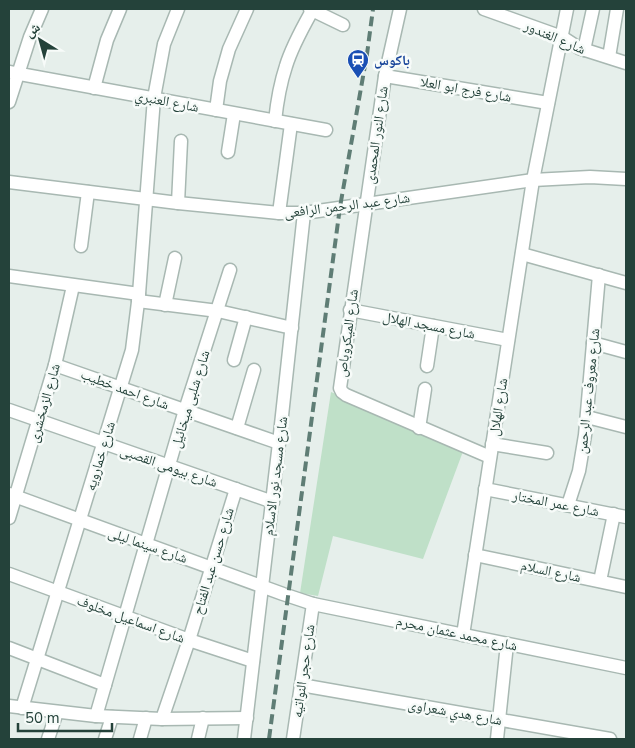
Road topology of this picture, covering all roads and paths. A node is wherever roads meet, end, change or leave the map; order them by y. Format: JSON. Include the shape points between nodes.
{"nodes":[{"id":1,"x":42,"y":9,"type":"edge"},
{"id":2,"x":120,"y":9,"type":"edge"},
{"id":3,"x":178,"y":9,"type":"edge"},
{"id":4,"x":247,"y":9,"type":"edge"},
{"id":5,"x":312,"y":9,"type":"edge"},
{"id":6,"x":400,"y":9,"type":"edge"},
{"id":7,"x":484,"y":9,"type":"edge"},
{"id":8,"x":568,"y":9,"type":"edge"},
{"id":9,"x":593,"y":9,"type":"edge"},
{"id":10,"x":617,"y":9,"type":"edge"},
{"id":11,"x":343,"y":25,"type":"dead end"},
{"id":12,"x":562,"y":37,"type":"junction"},
{"id":13,"x":584,"y":50,"type":"junction"},
{"id":14,"x":609,"y":58,"type":"junction"},
{"id":15,"x":626,"y":62,"type":"edge"},
{"id":16,"x":14,"y":73,"type":"edge"},
{"id":17,"x":385,"y":76,"type":"junction"},
{"id":18,"x":94,"y":88,"type":"junction"},
{"id":19,"x":154,"y":98,"type":"junction"},
{"id":20,"x":9,"y":102,"type":"edge"},
{"id":21,"x":548,"y":104,"type":"junction"},
{"id":22,"x":216,"y":110,"type":"junction"},
{"id":23,"x":234,"y":114,"type":"junction"},
{"id":24,"x":275,"y":121,"type":"junction"},
{"id":25,"x":291,"y":124,"type":"junction"},
{"id":26,"x":326,"y":130,"type":"dead end"},
{"id":27,"x":181,"y":141,"type":"dead end"},
{"id":28,"x":228,"y":152,"type":"dead end"},
{"id":29,"x":626,"y":179,"type":"edge"},
{"id":30,"x":533,"y":180,"type":"junction"},
{"id":31,"x":9,"y":182,"type":"edge"},
{"id":32,"x":88,"y":192,"type":"junction"},
{"id":33,"x":146,"y":199,"type":"junction"},
{"id":34,"x":178,"y":203,"type":"junction"},
{"id":35,"x":366,"y":203,"type":"junction"},
{"id":36,"x":279,"y":213,"type":"junction"},
{"id":37,"x":304,"y":213,"type":"junction"},
{"id":38,"x":81,"y":246,"type":"dead end"},
{"id":39,"x":522,"y":254,"type":"junction"},
{"id":40,"x":174,"y":258,"type":"dead end"},
{"id":41,"x":230,"y":270,"type":"dead end"},
{"id":42,"x":599,"y":275,"type":"junction"},
{"id":43,"x":9,"y":277,"type":"edge"},
{"id":44,"x":626,"y":283,"type":"edge"},
{"id":45,"x":73,"y":286,"type":"junction"},
{"id":46,"x":139,"y":298,"type":"junction"},
{"id":47,"x":165,"y":305,"type":"junction"},
{"id":48,"x":350,"y":310,"type":"junction"},
{"id":49,"x":218,"y":311,"type":"junction"},
{"id":50,"x":246,"y":317,"type":"junction"},
{"id":51,"x":433,"y":326,"type":"junction"},
{"id":52,"x":292,"y":328,"type":"junction"},
{"id":53,"x":508,"y":340,"type":"junction"},
{"id":54,"x":593,"y":343,"type":"junction"},
{"id":55,"x":626,"y":352,"type":"edge"},
{"id":56,"x":234,"y":360,"type":"dead end"},
{"id":57,"x":55,"y":365,"type":"junction"},
{"id":58,"x":427,"y":366,"type":"dead end"},
{"id":59,"x":254,"y":370,"type":"dead end"},
{"id":60,"x":121,"y":387,"type":"junction"},
{"id":61,"x":425,"y":389,"type":"dead end"},
{"id":62,"x":9,"y":410,"type":"edge"},
{"id":63,"x":184,"y":410,"type":"junction"},
{"id":64,"x":587,"y":417,"type":"junction"},
{"id":65,"x":39,"y":420,"type":"junction"},
{"id":66,"x":626,"y":427,"type":"edge"},
{"id":67,"x":237,"y":428,"type":"junction"},
{"id":68,"x":420,"y":428,"type":"junction"},
{"id":69,"x":104,"y":443,"type":"junction"},
{"id":70,"x":280,"y":443,"type":"junction"},
{"id":71,"x":492,"y":444,"type":"junction"},
{"id":72,"x":547,"y":453,"type":"dead end"},
{"id":73,"x":490,"y":457,"type":"junction"},
{"id":74,"x":169,"y":466,"type":"junction"},
{"id":75,"x":236,"y":489,"type":"junction"},
{"id":76,"x":485,"y":489,"type":"junction"},
{"id":77,"x":12,"y":496,"type":"edge"},
{"id":78,"x":273,"y":502,"type":"junction"},
{"id":79,"x":568,"y":505,"type":"junction"},
{"id":80,"x":620,"y":516,"type":"edge"},
{"id":81,"x":9,"y":518,"type":"edge"},
{"id":82,"x":80,"y":521,"type":"junction"},
{"id":83,"x":145,"y":544,"type":"junction"},
{"id":84,"x":475,"y":554,"type":"junction"},
{"id":85,"x":211,"y":567,"type":"junction"},
{"id":86,"x":9,"y":574,"type":"edge"},
{"id":87,"x":600,"y":581,"type":"junction"},
{"id":88,"x":262,"y":586,"type":"junction"},
{"id":89,"x":626,"y":587,"type":"edge"},
{"id":90,"x":59,"y":593,"type":"junction"},
{"id":91,"x":288,"y":596,"type":"joint"},
{"id":92,"x":312,"y":604,"type":"junction"},
{"id":93,"x":124,"y":616,"type":"junction"},
{"id":94,"x":463,"y":635,"type":"junction"},
{"id":95,"x":189,"y":640,"type":"junction"},
{"id":96,"x":507,"y":644,"type":"junction"},
{"id":97,"x":9,"y":648,"type":"edge"},
{"id":98,"x":38,"y":660,"type":"junction"},
{"id":99,"x":253,"y":661,"type":"junction"},
{"id":100,"x":626,"y":668,"type":"edge"},
{"id":101,"x":300,"y":685,"type":"junction"},
{"id":102,"x":105,"y":686,"type":"junction"},
{"id":103,"x":9,"y":706,"type":"edge"},
{"id":104,"x":22,"y":708,"type":"junction"},
{"id":105,"x":57,"y":712,"type":"junction"},
{"id":106,"x":96,"y":716,"type":"junction"},
{"id":107,"x":112,"y":717,"type":"junction"},
{"id":108,"x":146,"y":718,"type":"junction"},
{"id":109,"x":203,"y":718,"type":"junction"},
{"id":110,"x":247,"y":718,"type":"junction"},
{"id":111,"x":162,"y":719,"type":"junction"},
{"id":112,"x":499,"y":720,"type":"junction"},
{"id":113,"x":48,"y":739,"type":"edge"},
{"id":114,"x":105,"y":739,"type":"edge"},
{"id":115,"x":140,"y":739,"type":"edge"},
{"id":116,"x":198,"y":739,"type":"edge"},
{"id":117,"x":244,"y":739,"type":"edge"},
{"id":118,"x":293,"y":739,"type":"edge"},
{"id":119,"x":496,"y":739,"type":"edge"},
{"id":120,"x":610,"y":739,"type":"edge"}],
"edges":[{"from":1,"to":16,"type":"street"},
{"from":2,"to":18,"type":"street","via":[[107,40]]},
{"from":3,"to":19,"type":"street","name":"شارع خمارويه","via":[[164,44]]},
{"from":4,"to":22,"type":"street","via":[[229,49]]},
{"from":5,"to":11,"type":"street"},
{"from":5,"to":24,"type":"street","via":[[286,66]]},
{"from":6,"to":17,"type":"street","name":"شارع النور المحمدى"},
{"from":7,"to":12,"type":"street","name":"شارع الغندور"},
{"from":8,"to":12,"type":"street","name":"شارع الهلال"},
{"from":9,"to":13,"type":"street"},
{"from":10,"to":14,"type":"street"},
{"from":12,"to":13,"type":"street","name":"شارع الغندور"},
{"from":12,"to":21,"type":"street","name":"شارع الهلال"},
{"from":13,"to":14,"type":"street","name":"شارع الغندور"},
{"from":14,"to":15,"type":"street","name":"شارع الغندور"},
{"from":16,"to":18,"type":"street","name":"شارع العنبري"},
{"from":16,"to":20,"type":"street"},
{"from":17,"to":21,"type":"street","name":"شارع فرج ابو العلا"},
{"from":17,"to":35,"type":"street","name":"شارع النور المحمدى"},
{"from":18,"to":19,"type":"street","name":"شارع العنبري"},
{"from":19,"to":22,"type":"street","name":"شارع العنبري"},
{"from":19,"to":33,"type":"street","name":"شارع خمارويه"},
{"from":21,"to":30,"type":"street","name":"شارع الهلال"},
{"from":22,"to":23,"type":"street","name":"شارع العنبري"},
{"from":23,"to":24,"type":"street","name":"شارع العنبري"},
{"from":23,"to":28,"type":"street"},
{"from":24,"to":25,"type":"street","name":"شارع العنبري"},
{"from":25,"to":26,"type":"street","name":"شارع العنبري"},
{"from":25,"to":36,"type":"street"},
{"from":27,"to":34,"type":"street"},
{"from":29,"to":30,"type":"street","name":"شارع عبد الرحمن الرافعى"},
{"from":30,"to":35,"type":"street","name":"شارع عبد الرحمن الرافعى"},
{"from":30,"to":39,"type":"street","name":"شارع الهلال"},
{"from":31,"to":32,"type":"street","name":"شارع عبد الرحمن الرافعى"},
{"from":32,"to":33,"type":"street","name":"شارع عبد الرحمن الرافعى"},
{"from":32,"to":38,"type":"street"},
{"from":33,"to":34,"type":"street","name":"شارع عبد الرحمن الرافعى"},
{"from":33,"to":46,"type":"street","name":"شارع خمارويه"},
{"from":34,"to":36,"type":"street","name":"شارع عبد الرحمن الرافعى"},
{"from":35,"to":37,"type":"street","name":"شارع عبد الرحمن الرافعى"},
{"from":35,"to":48,"type":"street","name":"شارع الميكروباص"},
{"from":36,"to":37,"type":"street","name":"شارع عبد الرحمن الرافعى"},
{"from":37,"to":52,"type":"street","name":"شارع مسجد نور الاسلام"},
{"from":39,"to":42,"type":"street"},
{"from":39,"to":53,"type":"street","name":"شارع الهلال"},
{"from":40,"to":47,"type":"street"},
{"from":41,"to":49,"type":"street","name":"شارع شلبى ميخائيل"},
{"from":42,"to":44,"type":"street"},
{"from":42,"to":54,"type":"street","name":"شارع معروف عبد الرحمن"},
{"from":43,"to":45,"type":"street"},
{"from":45,"to":46,"type":"street"},
{"from":45,"to":57,"type":"street","name":"شارع الزمخشرى"},
{"from":46,"to":47,"type":"street"},
{"from":46,"to":60,"type":"street","name":"شارع خمارويه","via":[[132,350]]},
{"from":47,"to":49,"type":"street"},
{"from":48,"to":51,"type":"street","name":"شارع مسجد الهلال"},
{"from":48,"to":68,"type":"street","name":"شارع الميكروباص","via":[[340,386],[342,392]]},
{"from":49,"to":50,"type":"street"},
{"from":49,"to":63,"type":"street","name":"شارع شلبى ميخائيل"},
{"from":50,"to":52,"type":"street"},
{"from":50,"to":56,"type":"street"},
{"from":51,"to":53,"type":"street","name":"شارع مسجد الهلال"},
{"from":51,"to":58,"type":"street"},
{"from":52,"to":70,"type":"street","name":"شارع مسجد نور الاسلام"},
{"from":53,"to":71,"type":"street","name":"شارع الهلال"},
{"from":54,"to":55,"type":"street"},
{"from":54,"to":64,"type":"street","name":"شارع معروف عبد الرحمن"},
{"from":57,"to":60,"type":"street","name":"شارع احمد خطيب"},
{"from":57,"to":65,"type":"street","name":"شارع الزمخشرى"},
{"from":59,"to":67,"type":"street"},
{"from":60,"to":63,"type":"street","name":"شارع احمد خطيب"},
{"from":60,"to":69,"type":"street","name":"شارع خمارويه"},
{"from":61,"to":68,"type":"street"},
{"from":62,"to":65,"type":"street","name":"شارع بيومى القصبى"},
{"from":63,"to":67,"type":"street","name":"شارع احمد خطيب"},
{"from":63,"to":74,"type":"street","name":"شارع شلبى ميخائيل"},
{"from":64,"to":66,"type":"street"},
{"from":64,"to":79,"type":"street","name":"شارع معروف عبد الرحمن","via":[[583,453]]},
{"from":65,"to":69,"type":"street","name":"شارع بيومى القصبى"},
{"from":65,"to":77,"type":"street","name":"شارع الزمخشرى"},
{"from":67,"to":70,"type":"street","name":"شارع احمد خطيب"},
{"from":68,"to":73,"type":"street","name":"شارع الميكروباص"},
{"from":69,"to":74,"type":"street","name":"شارع بيومى القصبى"},
{"from":69,"to":82,"type":"street","name":"شارع خمارويه"},
{"from":70,"to":78,"type":"street","name":"شارع مسجد نور الاسلام"},
{"from":71,"to":72,"type":"street"},
{"from":71,"to":73,"type":"street","name":"شارع الهلال"},
{"from":73,"to":76,"type":"street","name":"شارع الهلال"},
{"from":74,"to":75,"type":"street","name":"شارع بيومى القصبى"},
{"from":74,"to":83,"type":"street","name":"شارع شلبى ميخائيل"},
{"from":75,"to":78,"type":"street","name":"شارع بيومى القصبى"},
{"from":75,"to":85,"type":"street","name":"شارع حسن عبد الفتاح"},
{"from":76,"to":79,"type":"street","name":"شارع عمر المختار"},
{"from":76,"to":84,"type":"street","name":"شارع الهلال"},
{"from":77,"to":81,"type":"street","name":"شارع الزمخشرى"},
{"from":77,"to":82,"type":"street","name":"شارع سينما ليلى"},
{"from":78,"to":88,"type":"street","name":"شارع مسجد نور الاسلام"},
{"from":79,"to":80,"type":"street","name":"شارع عمر المختار"},
{"from":80,"to":87,"type":"street"},
{"from":82,"to":83,"type":"street","name":"شارع سينما ليلى"},
{"from":82,"to":90,"type":"street","name":"شارع خمارويه"},
{"from":83,"to":85,"type":"street","name":"شارع سينما ليلى"},
{"from":83,"to":93,"type":"street","name":"شارع شلبى ميخائيل"},
{"from":84,"to":87,"type":"street","name":"شارع السلام"},
{"from":84,"to":94,"type":"street","name":"شارع الهلال"},
{"from":85,"to":88,"type":"street","name":"شارع سينما ليلى"},
{"from":85,"to":95,"type":"street","name":"شارع حسن عبد الفتاح"},
{"from":86,"to":90,"type":"street","name":"شارع اسماعيل مخلوف"},
{"from":87,"to":89,"type":"street","name":"شارع السلام"},
{"from":88,"to":91,"type":"street","name":"شارع سينما ليلى"},
{"from":88,"to":99,"type":"street","name":"شارع مسجد نور الاسلام"},
{"from":90,"to":93,"type":"street","name":"شارع اسماعيل مخلوف"},
{"from":90,"to":98,"type":"street","name":"شارع خمارويه"},
{"from":91,"to":92,"type":"street","name":"شارع محمد عثمان محرم"},
{"from":92,"to":94,"type":"street","name":"شارع محمد عثمان محرم"},
{"from":92,"to":101,"type":"street","name":"شارع حجر النواتيه"},
{"from":93,"to":95,"type":"street","name":"شارع اسماعيل مخلوف"},
{"from":93,"to":102,"type":"street","name":"شارع شلبى ميخائيل"},
{"from":94,"to":96,"type":"street","name":"شارع محمد عثمان محرم"},
{"from":95,"to":99,"type":"street","name":"شارع اسماعيل مخلوف"},
{"from":95,"to":111,"type":"street","name":"شارع حسن عبد الفتاح"},
{"from":96,"to":100,"type":"street","name":"شارع محمد عثمان محرم"},
{"from":96,"to":112,"type":"street"},
{"from":97,"to":98,"type":"street"},
{"from":98,"to":102,"type":"street"},
{"from":98,"to":104,"type":"street","name":"شارع خمارويه"},
{"from":99,"to":110,"type":"street","name":"شارع مسجد نور الاسلام"},
{"from":101,"to":112,"type":"street","name":"شارع هدي شعراوى"},
{"from":101,"to":118,"type":"street","name":"شارع حجر النواتيه"},
{"from":102,"to":106,"type":"street","name":"شارع شلبى ميخائيل"},
{"from":103,"to":104,"type":"street"},
{"from":104,"to":105,"type":"street"},
{"from":105,"to":106,"type":"street"},
{"from":105,"to":113,"type":"street"},
{"from":106,"to":107,"type":"street"},
{"from":107,"to":108,"type":"street"},
{"from":107,"to":114,"type":"street"},
{"from":108,"to":111,"type":"street"},
{"from":108,"to":115,"type":"street"},
{"from":109,"to":110,"type":"street"},
{"from":109,"to":111,"type":"street"},
{"from":109,"to":116,"type":"street"},
{"from":110,"to":117,"type":"street","name":"شارع مسجد نور الاسلام"},
{"from":112,"to":119,"type":"street"},
{"from":112,"to":120,"type":"street","name":"شارع هدي شعراوى"}]}
